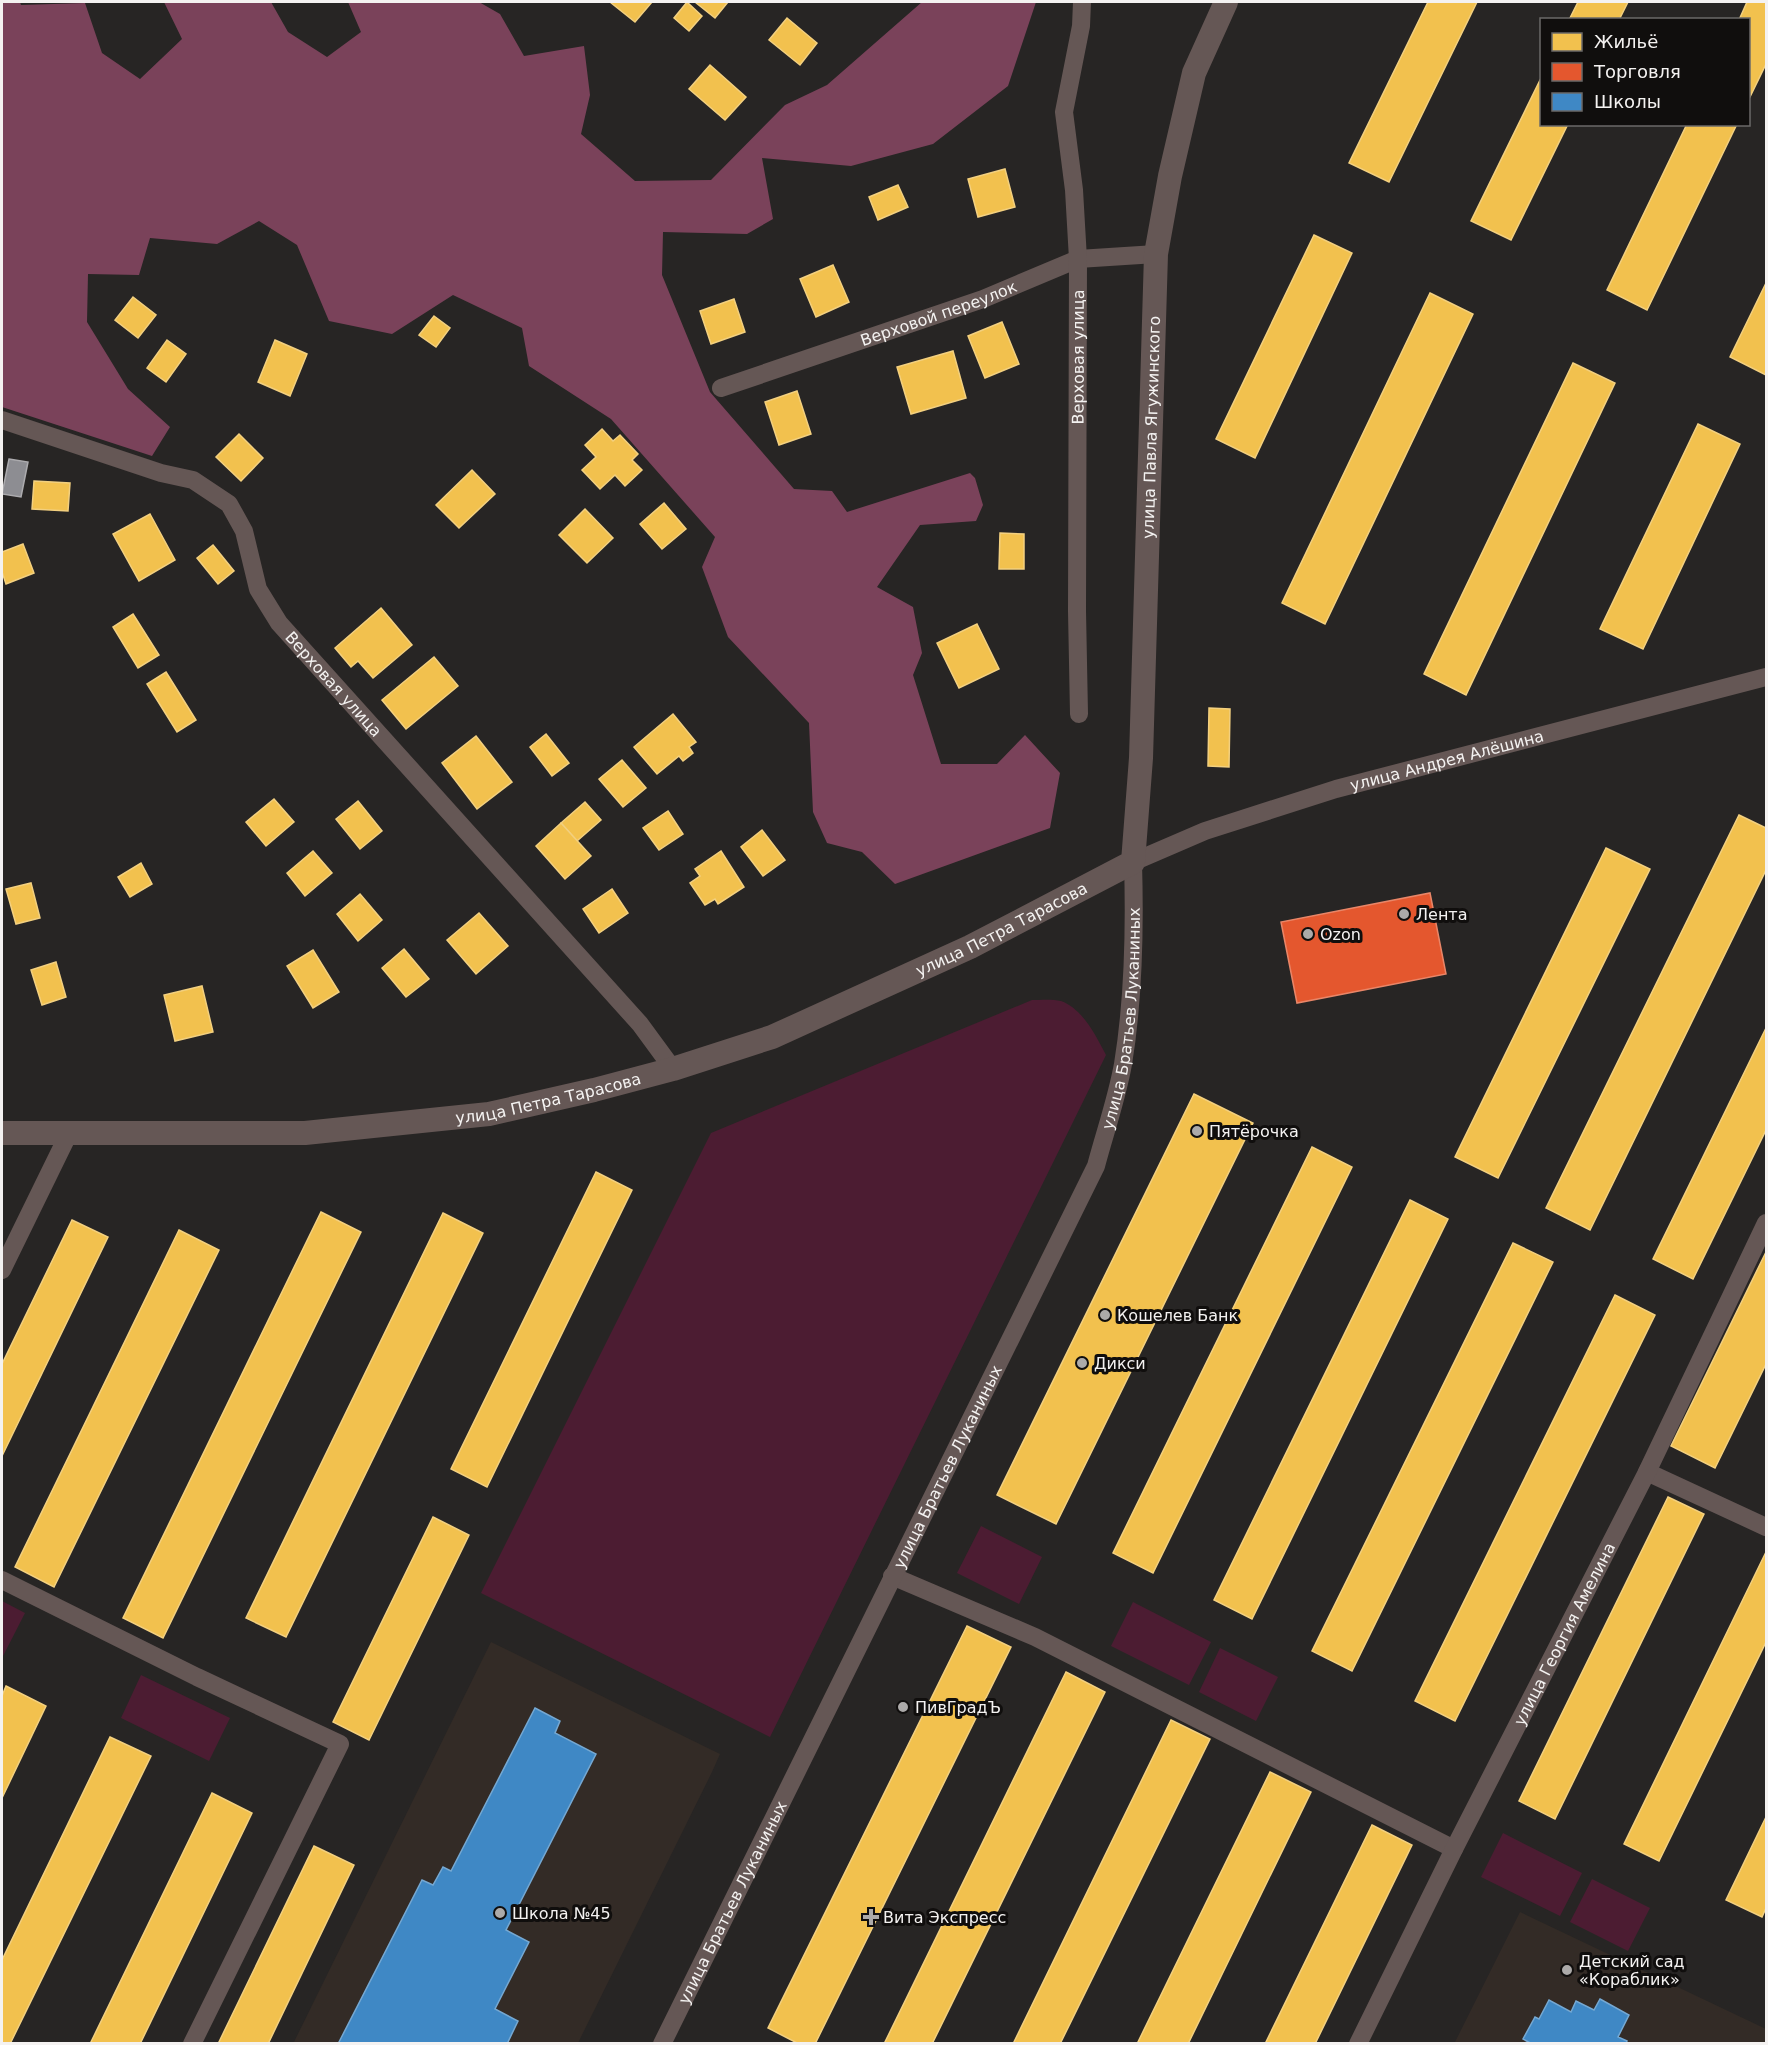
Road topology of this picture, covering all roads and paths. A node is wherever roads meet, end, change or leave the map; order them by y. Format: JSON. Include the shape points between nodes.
{"nodes":[{"id":1,"x":1082,"y":2,"type":"edge"},
{"id":2,"x":1226,"y":2,"type":"edge"},
{"id":3,"x":1156,"y":254,"type":"junction"},
{"id":4,"x":1078,"y":260,"type":"junction"},
{"id":5,"x":720,"y":388,"type":"dead end"},
{"id":6,"x":2,"y":420,"type":"edge"},
{"id":7,"x":1767,"y":677,"type":"edge"},
{"id":8,"x":1079,"y":714,"type":"dead end"},
{"id":9,"x":1133,"y":862,"type":"junction"},
{"id":10,"x":673,"y":1069,"type":"junction"},
{"id":11,"x":2,"y":1134,"type":"edge"},
{"id":12,"x":68,"y":1135,"type":"junction"},
{"id":13,"x":1767,"y":1223,"type":"edge"},
{"id":14,"x":2,"y":1270,"type":"edge"},
{"id":15,"x":1647,"y":1473,"type":"junction"},
{"id":16,"x":1767,"y":1527,"type":"edge"},
{"id":17,"x":892,"y":1576,"type":"junction"},
{"id":18,"x":2,"y":1580,"type":"edge"},
{"id":19,"x":1454,"y":1849,"type":"junction"},
{"id":20,"x":192,"y":2043,"type":"edge"},
{"id":21,"x":662,"y":2043,"type":"edge"},
{"id":22,"x":1358,"y":2043,"type":"edge"}],
"edges":[{"from":1,"to":4,"type":"street","name":"Верховая улица","via":[[1064,112]]},
{"from":2,"to":3,"type":"street","name":"улица Павла Ягужинского","via":[[1194,73]]},
{"from":3,"to":4,"type":"street","name":"Верховой переулок"},
{"from":3,"to":9,"type":"street","name":"улица Павла Ягужинского","via":[[1141,758]]},
{"from":4,"to":5,"type":"street","name":"Верховой переулок","via":[[983,299]]},
{"from":4,"to":8,"type":"street","name":"Верховая улица"},
{"from":6,"to":10,"type":"street","name":"Верховая улица","via":[[161,473],[194,480],[229,504],[244,531],[258,589],[279,623],[640,1024]]},
{"from":7,"to":9,"type":"street","name":"улица Андрея Алёшина","via":[[1336,789],[1204,831]]},
{"from":9,"to":10,"type":"street","name":"улица Петра Тарасова","via":[[970,947],[772,1037]]},
{"from":9,"to":17,"type":"street","name":"улица Братьев Луканиных","via":[[1133,970],[1123,1065],[1096,1166]]},
{"from":10,"to":12,"type":"street","name":"улица Петра Тарасова","via":[[489,1114],[305,1133]]},
{"from":11,"to":12,"type":"street"},
{"from":12,"to":14,"type":"street"},
{"from":13,"to":15,"type":"street","name":"улица Георгия Амелина"},
{"from":15,"to":16,"type":"street"},
{"from":15,"to":19,"type":"street","name":"улица Георгия Амелина"},
{"from":17,"to":19,"type":"street","via":[[1035,1637]]},
{"from":17,"to":21,"type":"street","name":"улица Братьев Луканиных"},
{"from":18,"to":20,"type":"street","via":[[340,1744]]},
{"from":19,"to":22,"type":"street","name":"улица Георгия Амелина"}]}
